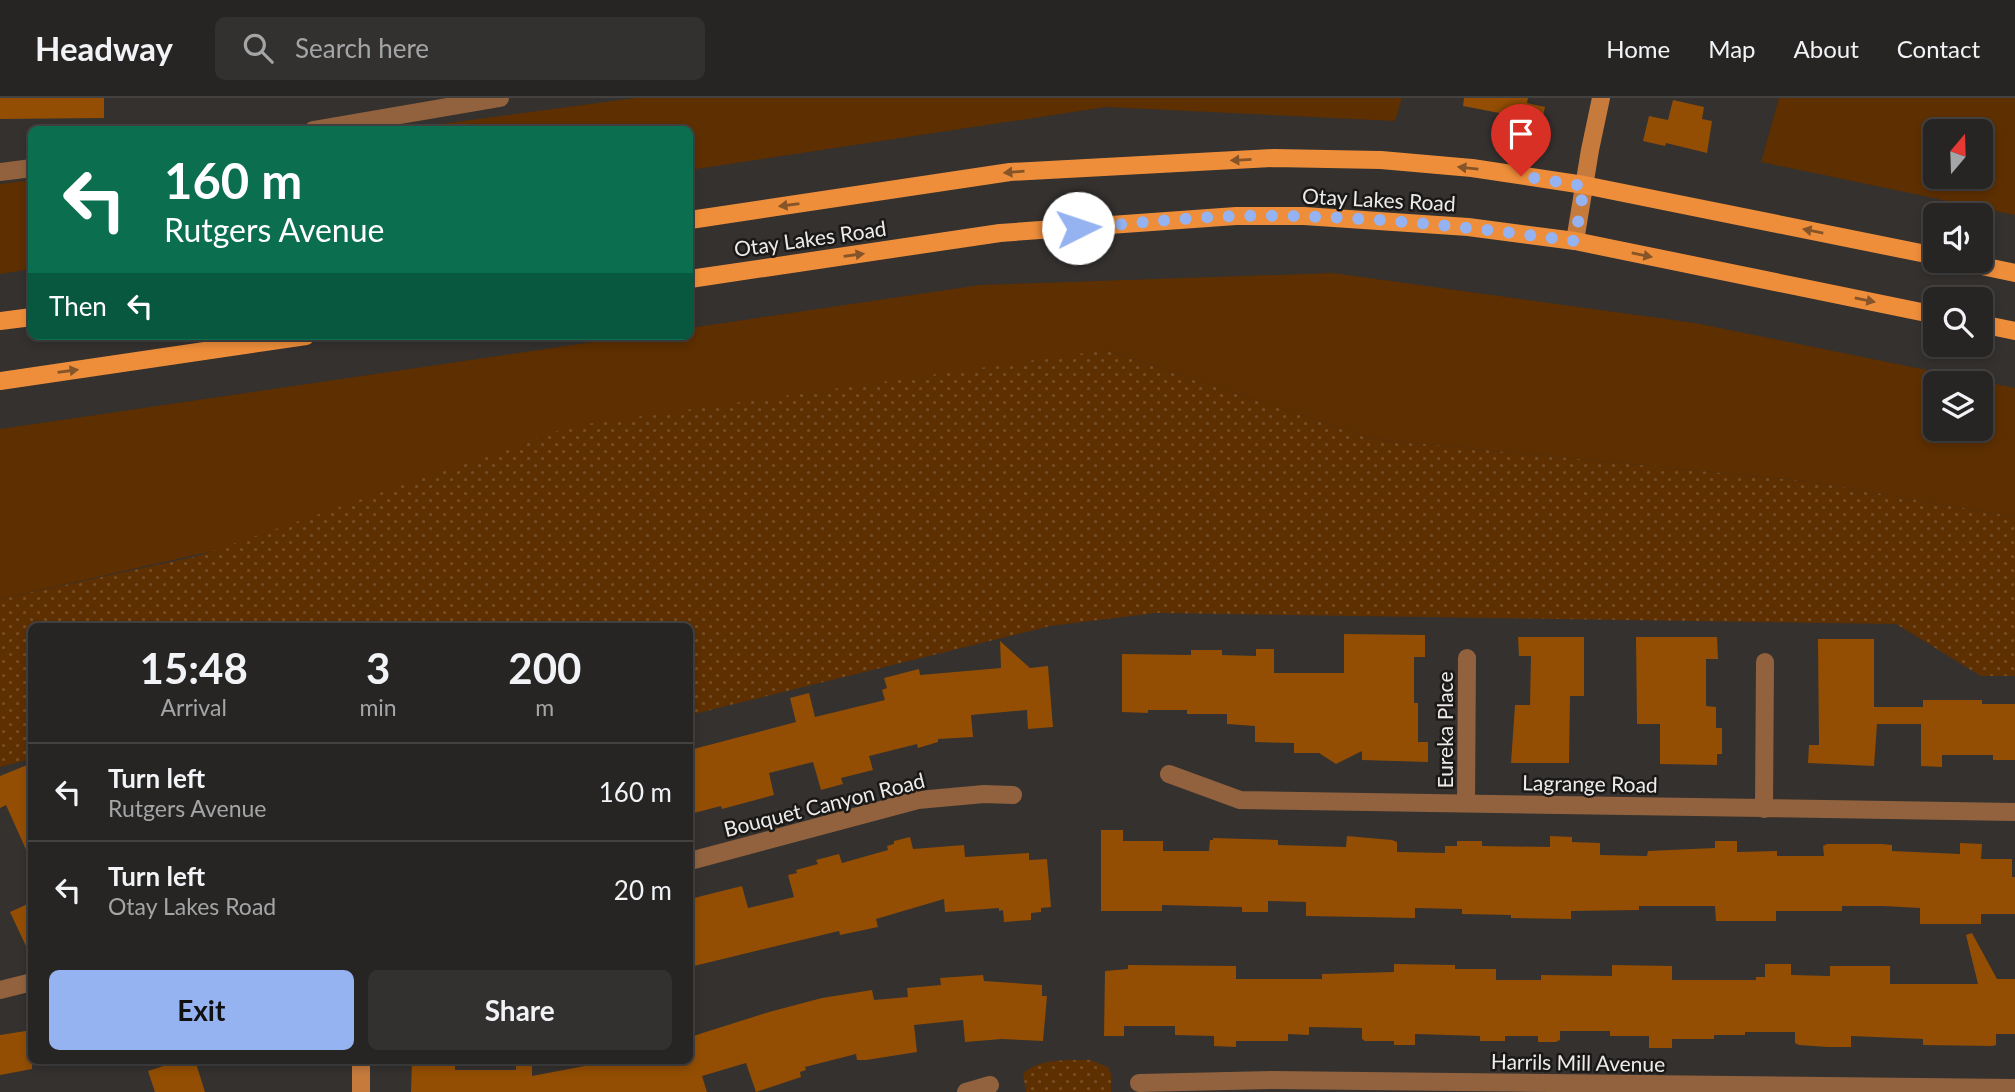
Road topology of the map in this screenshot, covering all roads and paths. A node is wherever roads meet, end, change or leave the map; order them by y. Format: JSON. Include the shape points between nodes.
{"nodes":[{"id":1,"x":500,"y":98,"type":"edge"},
{"id":2,"x":1601,"y":98,"type":"edge"},
{"id":3,"x":336,"y":126,"type":"edge"},
{"id":4,"x":28,"y":168,"type":"edge"},
{"id":5,"x":0,"y":172,"type":"edge"},
{"id":6,"x":1584,"y":186,"type":"junction"},
{"id":7,"x":693,"y":220,"type":"edge"},
{"id":8,"x":1575,"y":241,"type":"junction"},
{"id":9,"x":1923,"y":253,"type":"edge"},
{"id":10,"x":1993,"y":268,"type":"edge"},
{"id":11,"x":2015,"y":273,"type":"edge"},
{"id":12,"x":693,"y":279,"type":"edge"},
{"id":13,"x":1923,"y":312,"type":"edge"},
{"id":14,"x":28,"y":318,"type":"edge"},
{"id":15,"x":0,"y":321,"type":"edge"},
{"id":16,"x":1993,"y":326,"type":"edge"},
{"id":17,"x":2015,"y":331,"type":"edge"},
{"id":18,"x":279,"y":340,"type":"edge"},
{"id":19,"x":0,"y":381,"type":"edge"},
{"id":20,"x":1467,"y":658,"type":"dead end"},
{"id":21,"x":1765,"y":662,"type":"dead end"},
{"id":22,"x":1169,"y":774,"type":"dead end"},
{"id":23,"x":1013,"y":795,"type":"dead end"},
{"id":24,"x":1466,"y":803,"type":"junction"},
{"id":25,"x":1764,"y":809,"type":"junction"},
{"id":26,"x":2015,"y":812,"type":"edge"},
{"id":27,"x":693,"y":860,"type":"edge"},
{"id":28,"x":28,"y":983,"type":"edge"},
{"id":29,"x":0,"y":990,"type":"edge"},
{"id":30,"x":361,"y":1064,"type":"edge"},
{"id":31,"x":1139,"y":1083,"type":"dead end"},
{"id":32,"x":990,"y":1085,"type":"dead end"},
{"id":33,"x":1271,"y":1086,"type":"edge"},
{"id":34,"x":2015,"y":1088,"type":"edge"},
{"id":35,"x":361,"y":1092,"type":"edge"},
{"id":36,"x":966,"y":1092,"type":"edge"}],
"edges":[{"from":1,"to":3,"type":"street"},
{"from":2,"to":6,"type":"main road"},
{"from":4,"to":5,"type":"street"},
{"from":6,"to":7,"type":"main road","name":"Otay Lakes Road","one_way":true,"via":[[1394,161],[1274,158],[1010,172]]},
{"from":6,"to":8,"type":"main road"},
{"from":9,"to":6,"type":"main road","name":"Otay Lakes Road","one_way":true},
{"from":12,"to":8,"type":"main road","name":"Otay Lakes Road","one_way":true,"via":[[1000,233],[1236,216],[1468,226]]},
{"from":8,"to":13,"type":"main road","name":"Otay Lakes Road","one_way":true},
{"from":10,"to":11,"type":"main road"},
{"from":14,"to":15,"type":"main road"},
{"from":16,"to":17,"type":"main road"},
{"from":19,"to":18,"type":"main road","one_way":true},
{"from":20,"to":24,"type":"street","name":"Eureka Place"},
{"from":21,"to":25,"type":"street"},
{"from":22,"to":24,"type":"street","name":"Lagrange Road","via":[[1240,800]]},
{"from":23,"to":27,"type":"street","name":"Bouquet Canyon Road","via":[[918,800]]},
{"from":24,"to":25,"type":"street","name":"Lagrange Road"},
{"from":25,"to":26,"type":"street","name":"Lagrange Road"},
{"from":28,"to":29,"type":"street"},
{"from":30,"to":35,"type":"main road"},
{"from":31,"to":33,"type":"street","name":"Harrils Mill Avenue"},
{"from":32,"to":36,"type":"street"},
{"from":33,"to":34,"type":"street","name":"Harrils Mill Avenue"}]}
